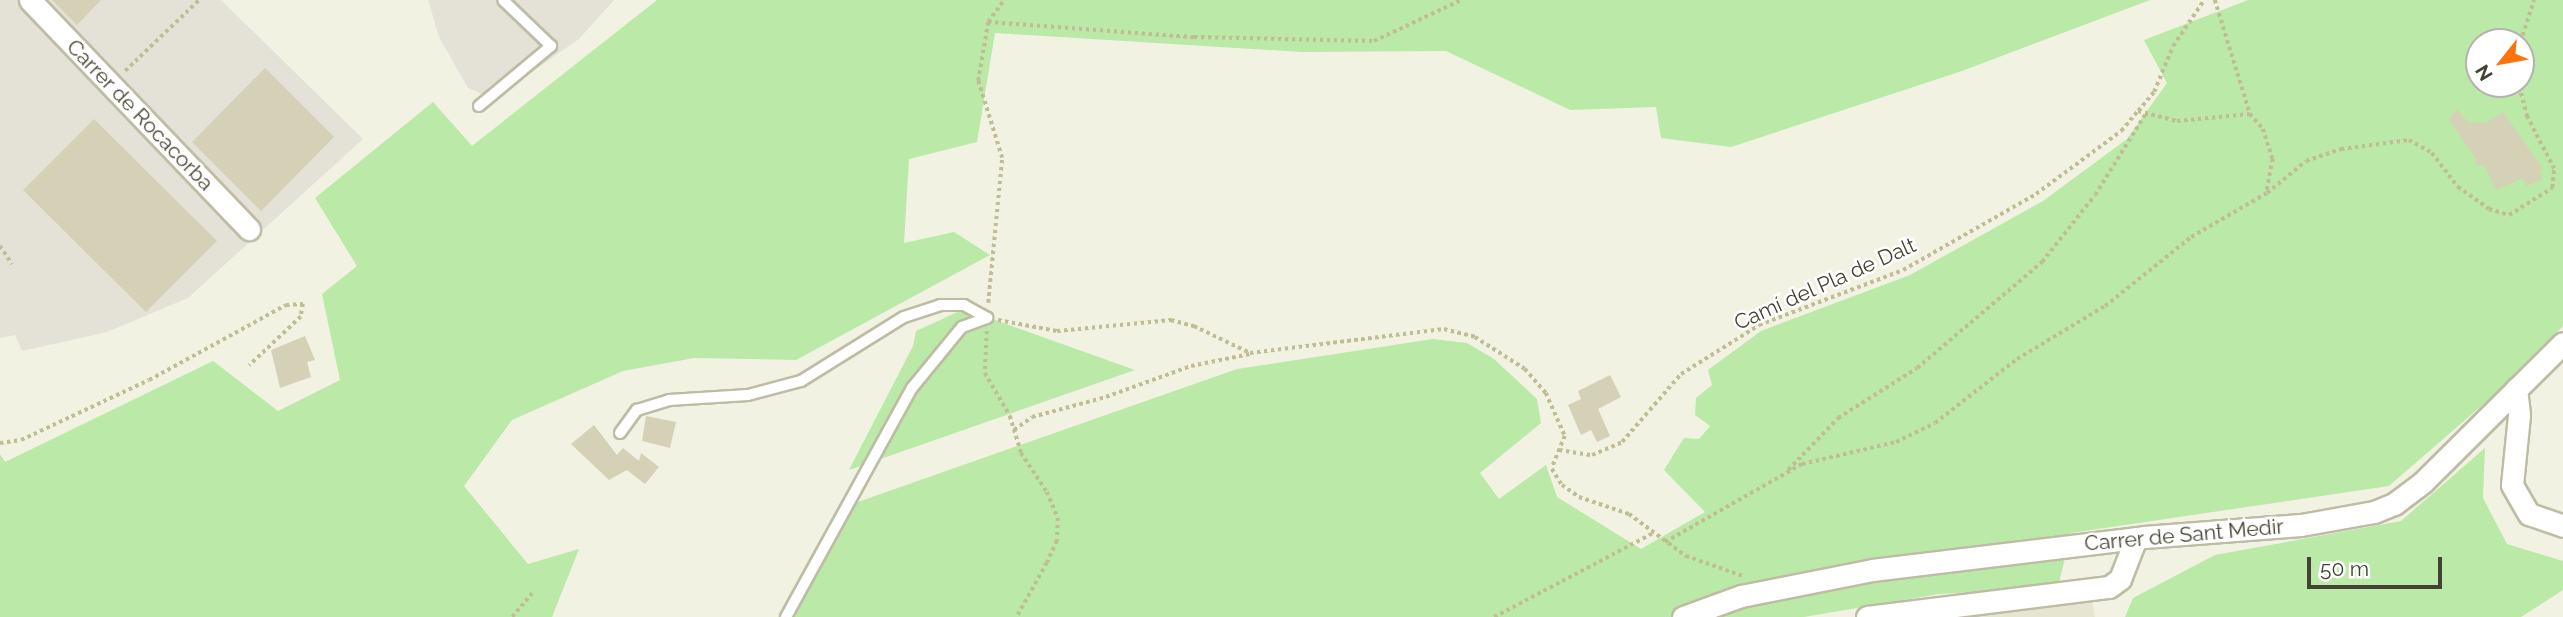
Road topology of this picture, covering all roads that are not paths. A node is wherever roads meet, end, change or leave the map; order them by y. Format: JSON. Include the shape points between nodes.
{"nodes":[{"id":1,"x":30,"y":0,"type":"edge"},
{"id":2,"x":503,"y":0,"type":"edge"},
{"id":3,"x":479,"y":106,"type":"dead end"},
{"id":4,"x":249,"y":229,"type":"dead end"},
{"id":5,"x":2563,"y":343,"type":"edge"},
{"id":6,"x":2516,"y":389,"type":"junction"},
{"id":7,"x":620,"y":433,"type":"dead end"},
{"id":8,"x":2563,"y":526,"type":"edge"},
{"id":9,"x":2136,"y":538,"type":"junction"},
{"id":10,"x":786,"y":617,"type":"edge"},
{"id":11,"x":1683,"y":617,"type":"edge"},
{"id":12,"x":1867,"y":617,"type":"edge"}],
"edges":[{"from":1,"to":4,"type":"street","name":"Carrer de Rocacorba"},
{"from":2,"to":3,"type":"lane","via":[[551,46]]},
{"from":5,"to":6,"type":"street","name":"Carrer de Sant Medir"},
{"from":6,"to":8,"type":"street","via":[[2519,415],[2512,485],[2529,513]]},
{"from":6,"to":9,"type":"street","name":"Carrer de Sant Medir","via":[[2432,473],[2394,504],[2301,525]]},
{"from":7,"to":10,"type":"lane","via":[[637,410],[668,400],[748,395],[801,381],[904,317],[940,305],[964,305],[987,318],[962,327],[912,388]]},
{"from":9,"to":11,"type":"street","name":"Carrer de Sant Medir","via":[[1872,570],[1741,596]]},
{"from":9,"to":12,"type":"street","via":[[2120,579],[2109,587]]}]}
